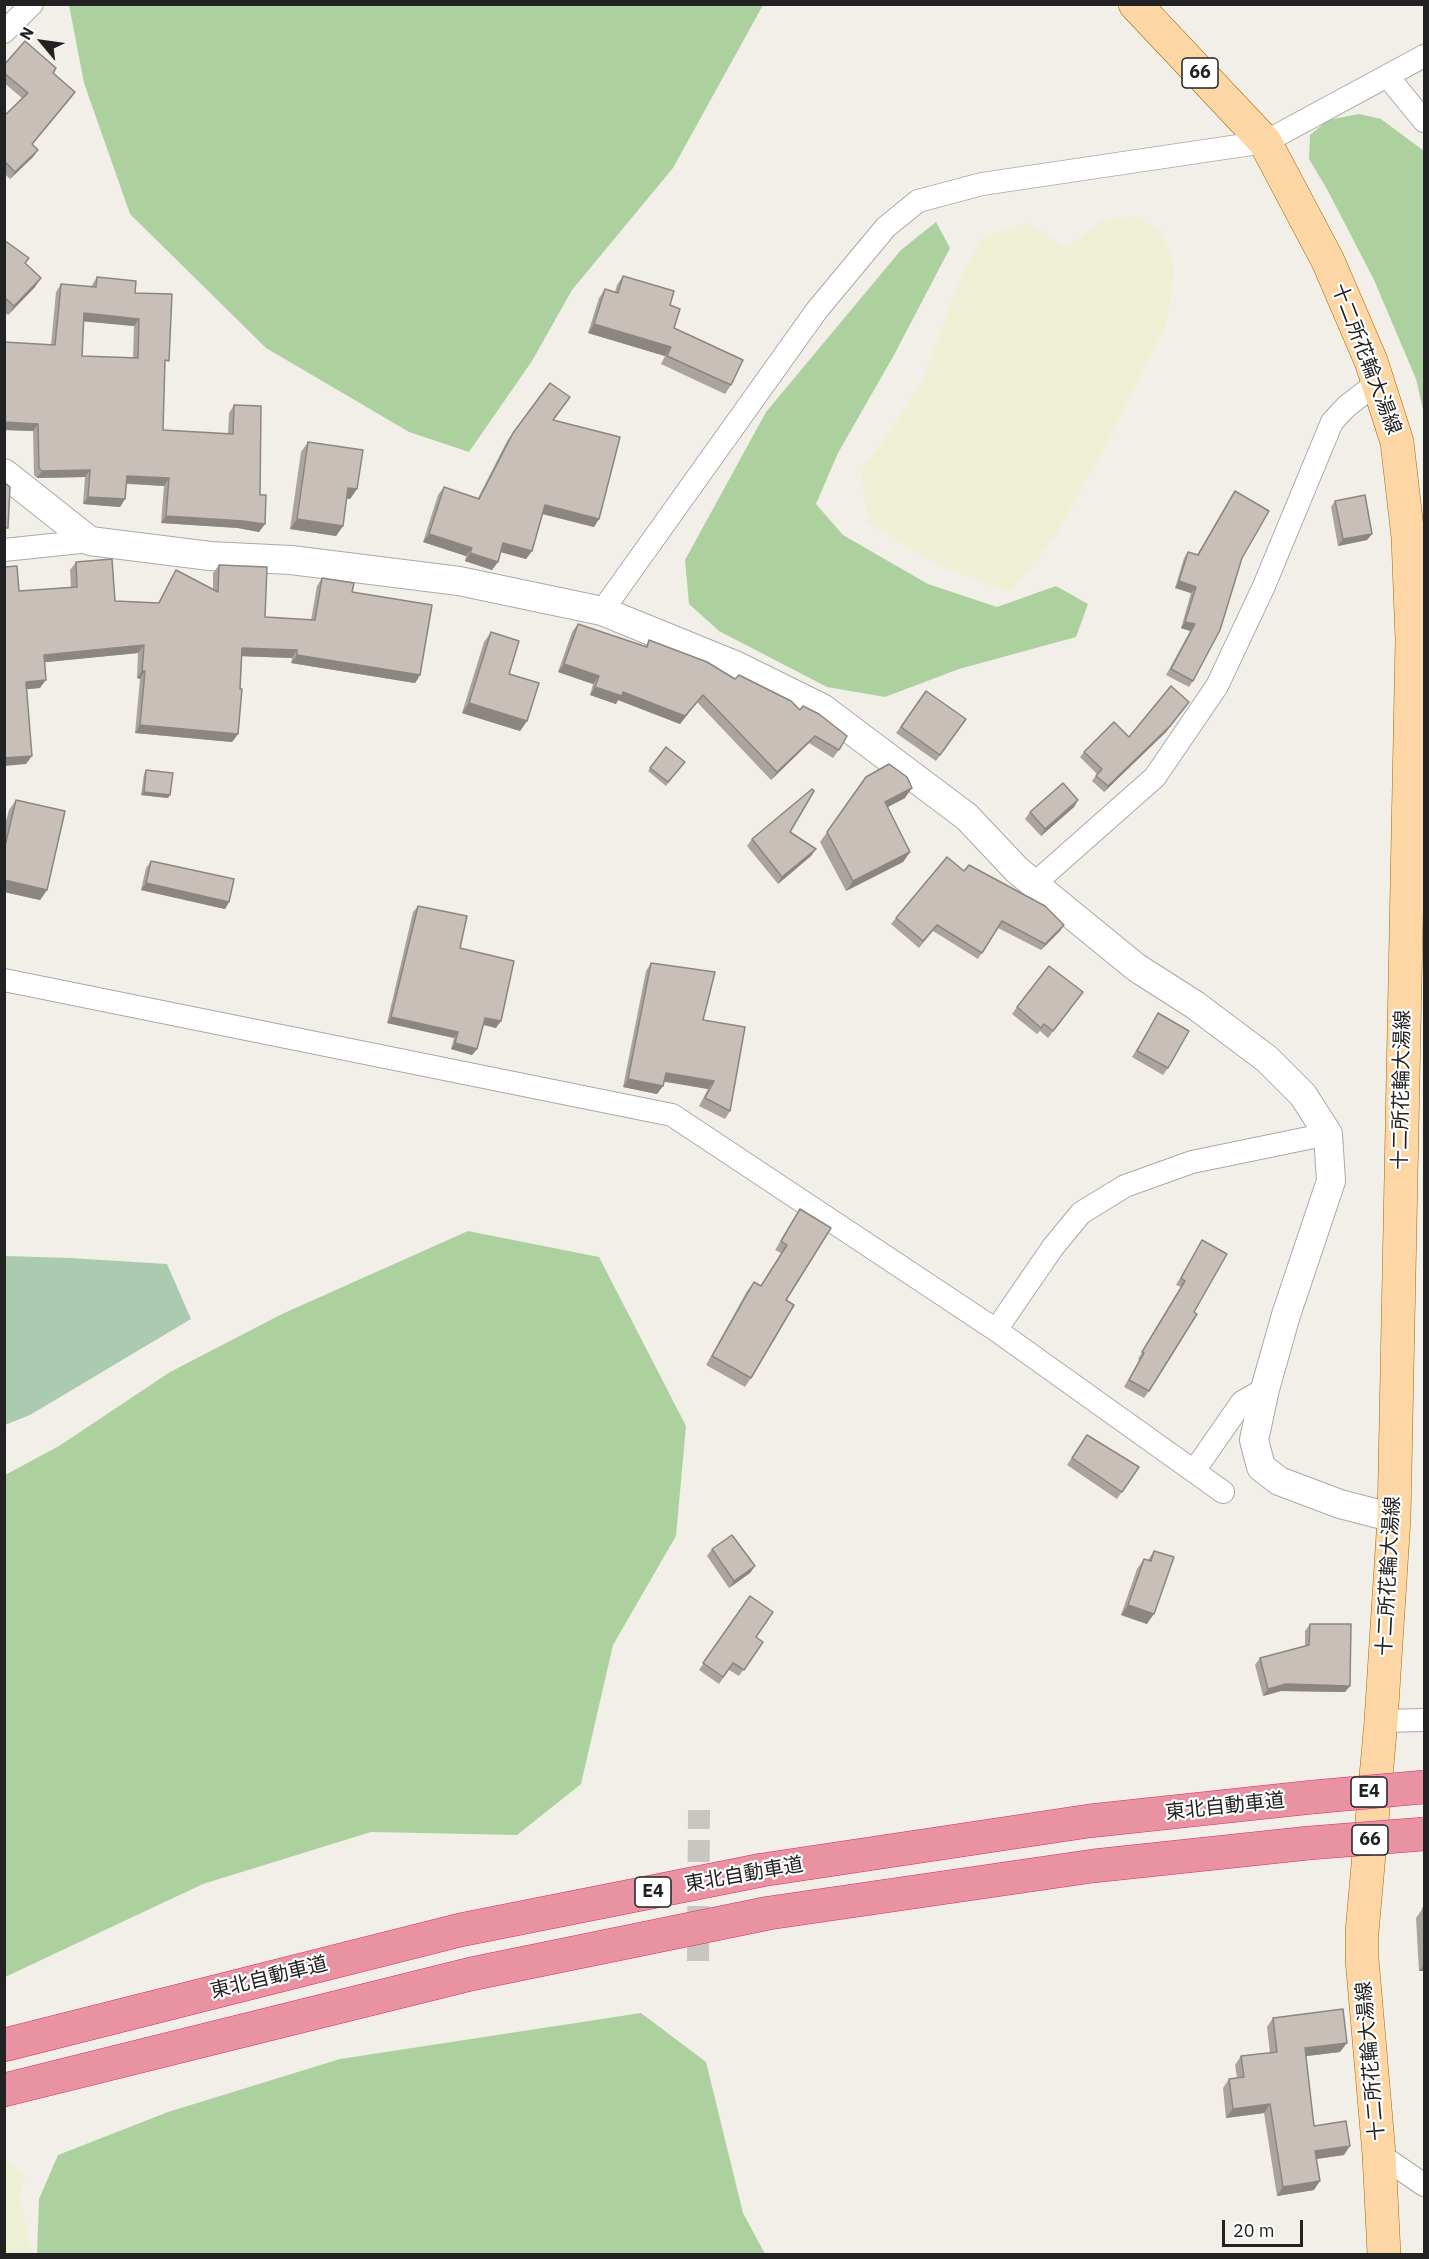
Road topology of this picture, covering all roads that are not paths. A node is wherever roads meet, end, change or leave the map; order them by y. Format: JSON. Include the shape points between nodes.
{"nodes":[{"id":1,"x":32,"y":4,"type":"edge"},
{"id":2,"x":1135,"y":4,"type":"edge"},
{"id":3,"x":4,"y":32,"type":"edge"},
{"id":4,"x":1425,"y":56,"type":"edge"},
{"id":5,"x":1388,"y":77,"type":"junction"},
{"id":6,"x":1425,"y":121,"type":"edge"},
{"id":7,"x":1265,"y":142,"type":"junction"},
{"id":8,"x":1378,"y":382,"type":"junction"},
{"id":9,"x":4,"y":473,"type":"edge"},
{"id":10,"x":90,"y":541,"type":"junction"},
{"id":11,"x":4,"y":550,"type":"edge"},
{"id":12,"x":602,"y":611,"type":"junction"},
{"id":13,"x":1034,"y":884,"type":"junction"},
{"id":14,"x":4,"y":980,"type":"edge"},
{"id":15,"x":1328,"y":1134,"type":"junction"},
{"id":16,"x":996,"y":1330,"type":"junction"},
{"id":17,"x":1265,"y":1389,"type":"junction"},
{"id":18,"x":1194,"y":1471,"type":"junction"},
{"id":19,"x":1223,"y":1492,"type":"dead end"},
{"id":20,"x":1394,"y":1518,"type":"junction"},
{"id":21,"x":1425,"y":1720,"type":"edge"},
{"id":22,"x":1381,"y":1721,"type":"junction"},
{"id":23,"x":1425,"y":1787,"type":"edge"},
{"id":24,"x":1425,"y":1833,"type":"edge"},
{"id":25,"x":4,"y":2045,"type":"edge"},
{"id":26,"x":4,"y":2090,"type":"edge"},
{"id":27,"x":1379,"y":2154,"type":"junction"},
{"id":28,"x":1425,"y":2185,"type":"edge"},
{"id":29,"x":1384,"y":2254,"type":"edge"}],
"edges":[{"from":1,"to":3,"type":"street"},
{"from":2,"to":7,"type":"main road","name":"十二所花輪大湯線","number":"66"},
{"from":4,"to":5,"type":"street"},
{"from":5,"to":6,"type":"street"},
{"from":5,"to":7,"type":"street"},
{"from":7,"to":8,"type":"main road","name":"十二所花輪大湯線","number":"66","via":[[1328,261]]},
{"from":7,"to":12,"type":"street","via":[[982,184],[918,201],[886,227],[817,310]]},
{"from":8,"to":13,"type":"street","via":[[1332,422],[1264,586],[1217,686],[1155,777]]},
{"from":8,"to":20,"type":"main road","name":"十二所花輪大湯線","number":"66","via":[[1397,442],[1408,537],[1412,640]]},
{"from":9,"to":10,"type":"street"},
{"from":10,"to":11,"type":"street"},
{"from":10,"to":12,"type":"street","via":[[459,581]]},
{"from":12,"to":13,"type":"street","via":[[737,666],[822,708],[967,817]]},
{"from":13,"to":15,"type":"street","via":[[1137,968],[1267,1059],[1303,1095]]},
{"from":14,"to":16,"type":"street","via":[[672,1115]]},
{"from":15,"to":16,"type":"street","via":[[1192,1162],[1125,1186],[1081,1213]]},
{"from":15,"to":17,"type":"street","via":[[1331,1181]]},
{"from":16,"to":18,"type":"street"},
{"from":17,"to":18,"type":"street","via":[[1242,1402]]},
{"from":17,"to":20,"type":"street","via":[[1254,1440],[1262,1467],[1279,1481],[1340,1504]]},
{"from":18,"to":19,"type":"street"},
{"from":20,"to":22,"type":"main road","name":"十二所花輪大湯線","number":"66"},
{"from":21,"to":22,"type":"street"},
{"from":22,"to":27,"type":"main road","name":"十二所花輪大湯線","number":"66","via":[[1362,1932]]},
{"from":23,"to":25,"type":"highway","name":"東北自動車道","number":"E4","bridge":true,"via":[[1089,1821],[762,1870],[460,1930]]},
{"from":24,"to":26,"type":"highway","number":"E4","bridge":true,"via":[[1093,1866],[769,1913],[471,1974]]},
{"from":27,"to":28,"type":"street"},
{"from":27,"to":29,"type":"main road","name":"十二所花輪大湯線","number":"66"}]}
